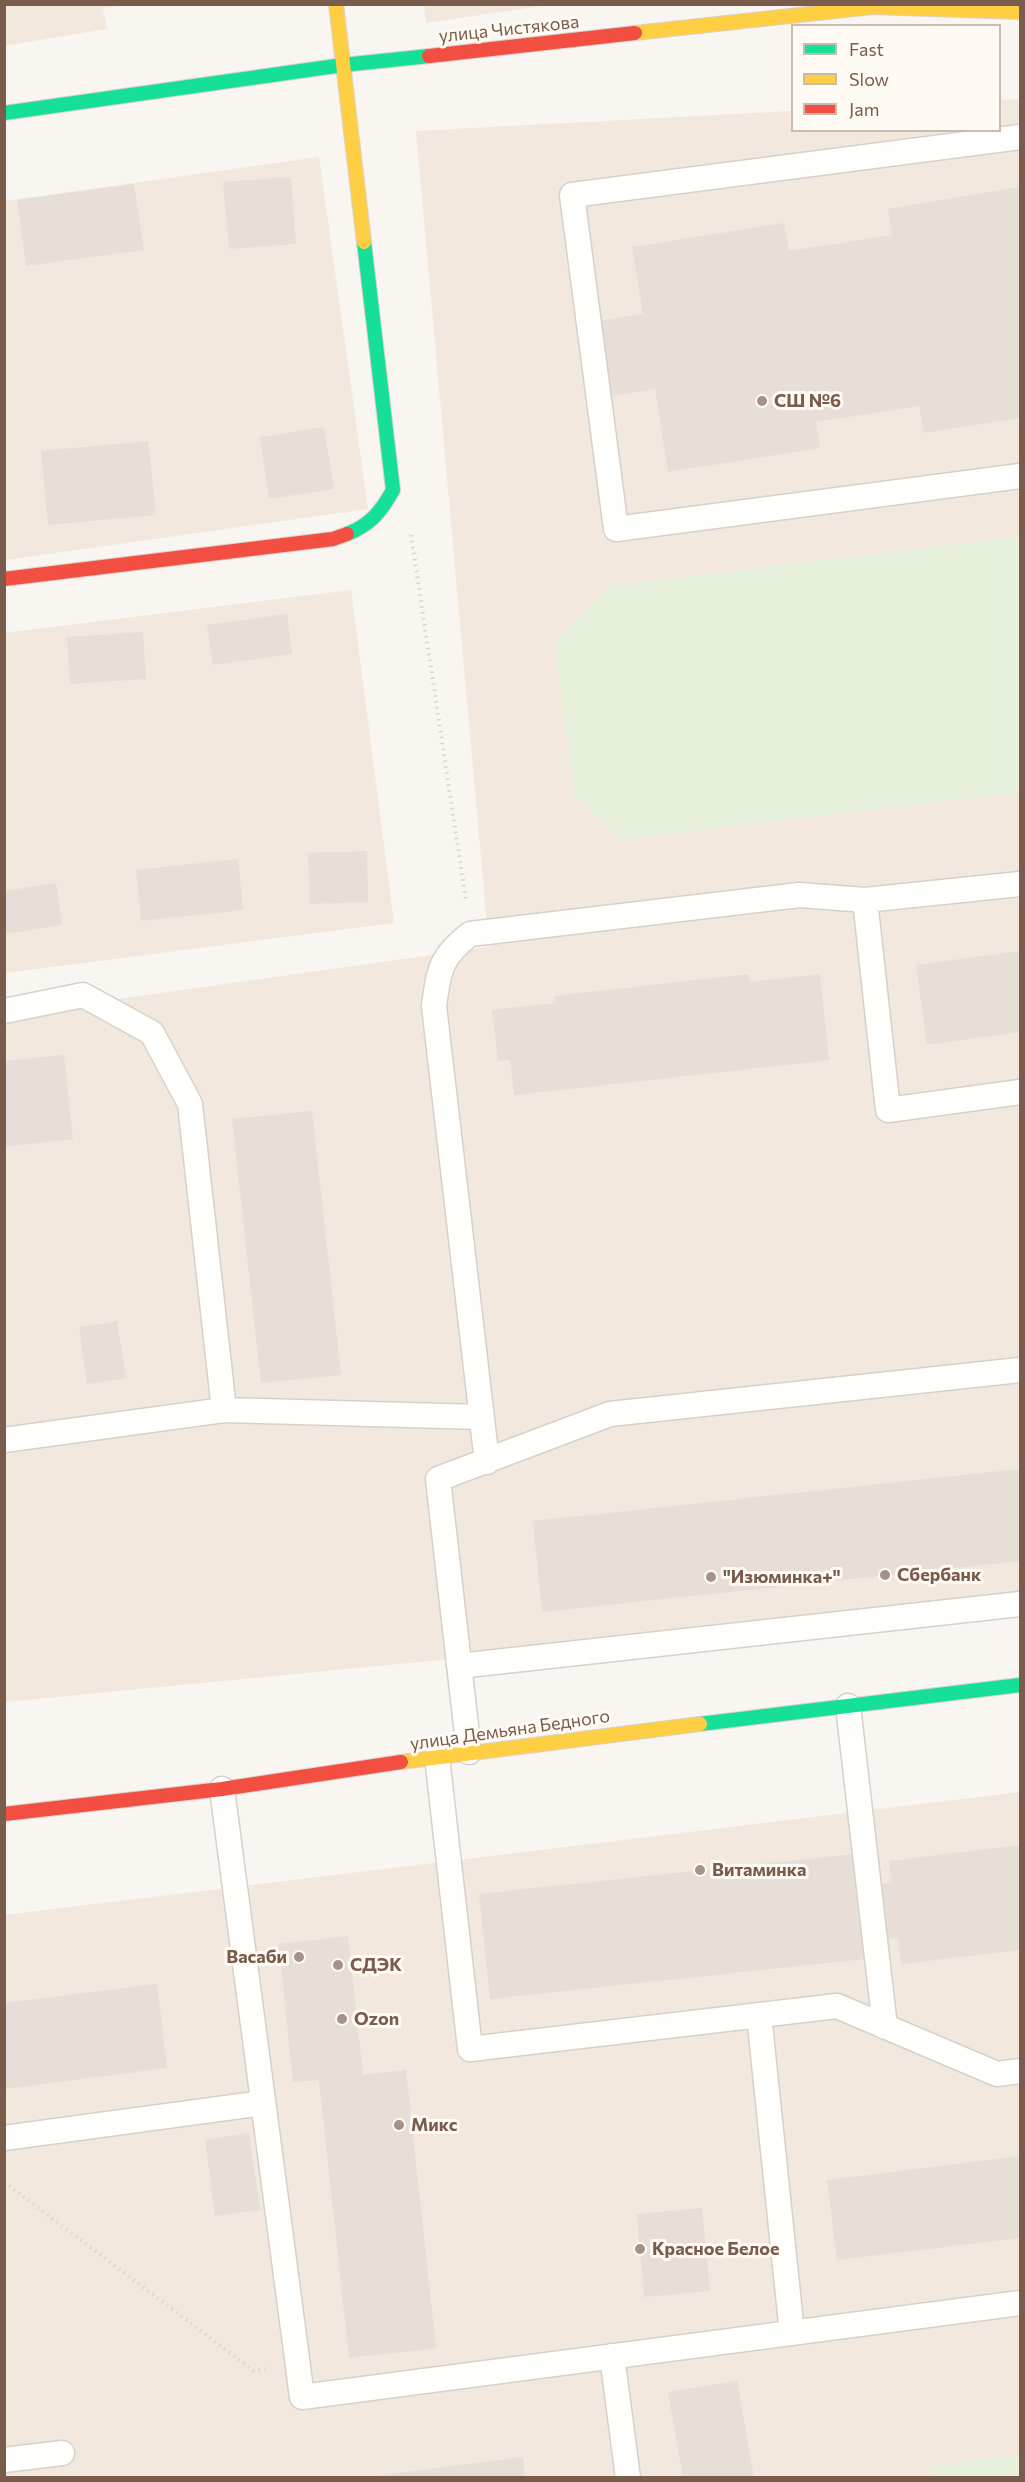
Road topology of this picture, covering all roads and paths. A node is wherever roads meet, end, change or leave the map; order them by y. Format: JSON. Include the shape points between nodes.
{"nodes":[{"id":1,"x":336,"y":4,"type":"edge"},
{"id":2,"x":872,"y":6,"type":"edge"},
{"id":3,"x":1020,"y":12,"type":"edge"},
{"id":4,"x":343,"y":65,"type":"junction"},
{"id":5,"x":4,"y":113,"type":"edge"},
{"id":6,"x":1020,"y":137,"type":"edge"},
{"id":7,"x":1020,"y":476,"type":"edge"},
{"id":8,"x":393,"y":490,"type":"junction"},
{"id":9,"x":4,"y":579,"type":"edge"},
{"id":10,"x":1020,"y":884,"type":"edge"},
{"id":11,"x":865,"y":900,"type":"junction"},
{"id":12,"x":471,"y":934,"type":"junction"},
{"id":13,"x":4,"y":1011,"type":"edge"},
{"id":14,"x":1020,"y":1092,"type":"edge"},
{"id":15,"x":1020,"y":1370,"type":"edge"},
{"id":16,"x":224,"y":1410,"type":"junction"},
{"id":17,"x":481,"y":1417,"type":"junction"},
{"id":18,"x":4,"y":1440,"type":"edge"},
{"id":19,"x":487,"y":1462,"type":"junction"},
{"id":20,"x":1020,"y":1604,"type":"edge"},
{"id":21,"x":459,"y":1666,"type":"junction"},
{"id":22,"x":1020,"y":1685,"type":"edge"},
{"id":23,"x":848,"y":1706,"type":"junction"},
{"id":24,"x":469,"y":1752,"type":"junction"},
{"id":25,"x":437,"y":1757,"type":"junction"},
{"id":26,"x":222,"y":1789,"type":"junction"},
{"id":27,"x":4,"y":1814,"type":"edge"},
{"id":28,"x":759,"y":2015,"type":"junction"},
{"id":29,"x":885,"y":2026,"type":"junction"},
{"id":30,"x":1020,"y":2071,"type":"edge"},
{"id":31,"x":263,"y":2103,"type":"junction"},
{"id":32,"x":4,"y":2138,"type":"edge"},
{"id":33,"x":4,"y":2182,"type":"edge"},
{"id":34,"x":1020,"y":2303,"type":"edge"},
{"id":35,"x":792,"y":2333,"type":"junction"},
{"id":36,"x":612,"y":2356,"type":"junction"},
{"id":37,"x":298,"y":2365,"type":"junction"},
{"id":38,"x":62,"y":2453,"type":"dead end"},
{"id":39,"x":4,"y":2460,"type":"edge"},
{"id":40,"x":628,"y":2478,"type":"edge"}],
"edges":[{"from":1,"to":4,"type":"street"},
{"from":2,"to":3,"type":"street","name":"улица Чистякова"},
{"from":2,"to":4,"type":"street","name":"улица Чистякова"},
{"from":4,"to":5,"type":"street","name":"улица Чистякова"},
{"from":4,"to":8,"type":"street"},
{"from":6,"to":7,"type":"lane","via":[[572,195],[616,529]]},
{"from":8,"to":9,"type":"street","via":[[381,515],[361,529],[333,539]]},
{"from":8,"to":12,"type":"path","via":[[408,518]]},
{"from":10,"to":11,"type":"lane"},
{"from":11,"to":12,"type":"lane","via":[[800,895]]},
{"from":11,"to":14,"type":"lane","via":[[888,1110]]},
{"from":12,"to":17,"type":"lane","via":[[455,946],[439,970],[434,1006]]},
{"from":13,"to":16,"type":"lane","via":[[83,995],[152,1033],[190,1104]]},
{"from":15,"to":19,"type":"lane","via":[[610,1414]]},
{"from":16,"to":17,"type":"lane"},
{"from":16,"to":18,"type":"lane"},
{"from":17,"to":19,"type":"lane"},
{"from":19,"to":21,"type":"lane","via":[[438,1479]]},
{"from":20,"to":21,"type":"lane"},
{"from":21,"to":24,"type":"lane"},
{"from":22,"to":23,"type":"street","name":"улица Демьяна Бедного"},
{"from":23,"to":24,"type":"street","name":"улица Демьяна Бедного"},
{"from":23,"to":29,"type":"lane"},
{"from":24,"to":25,"type":"street","name":"улица Демьяна Бедного"},
{"from":25,"to":26,"type":"street","name":"улица Демьяна Бедного"},
{"from":25,"to":28,"type":"lane","via":[[470,2049]]},
{"from":26,"to":27,"type":"street","name":"улица Демьяна Бедного"},
{"from":26,"to":31,"type":"lane"},
{"from":28,"to":29,"type":"lane","via":[[837,2006]]},
{"from":28,"to":35,"type":"lane"},
{"from":29,"to":30,"type":"lane","via":[[997,2074]]},
{"from":31,"to":32,"type":"lane"},
{"from":31,"to":37,"type":"lane"},
{"from":33,"to":37,"type":"path","via":[[254,2371]]},
{"from":34,"to":35,"type":"lane"},
{"from":35,"to":36,"type":"lane"},
{"from":36,"to":37,"type":"lane","via":[[302,2397]]},
{"from":36,"to":40,"type":"lane"},
{"from":38,"to":39,"type":"lane"}]}
